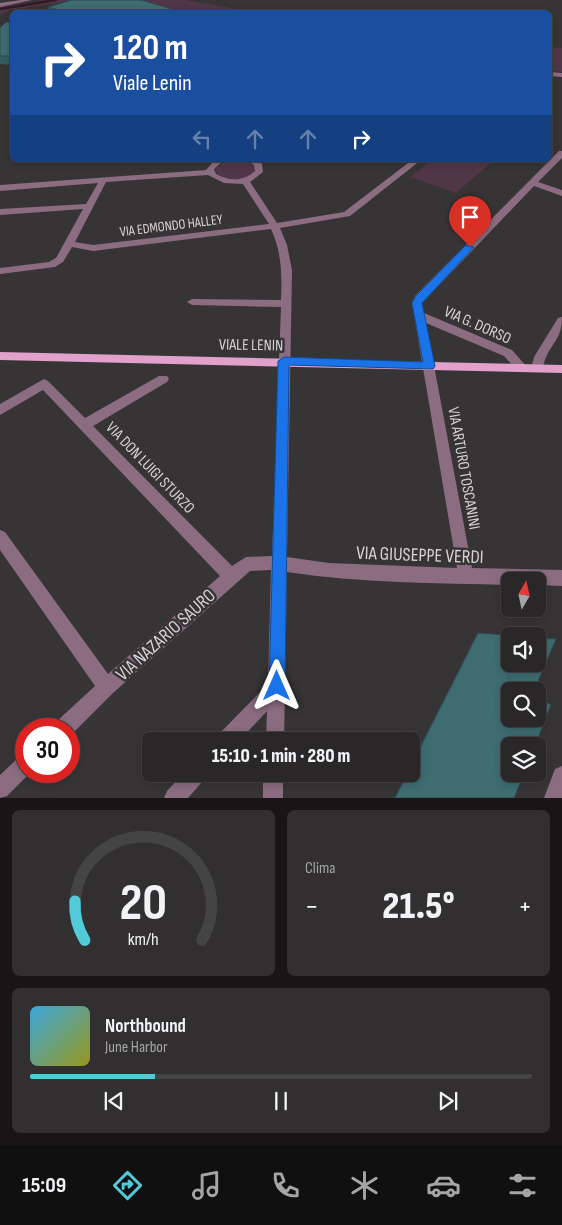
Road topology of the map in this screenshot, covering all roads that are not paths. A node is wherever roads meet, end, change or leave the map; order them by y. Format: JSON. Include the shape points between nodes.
{"nodes":[{"id":1,"x":30,"y":0,"type":"edge"},
{"id":2,"x":0,"y":5,"type":"edge"},
{"id":3,"x":562,"y":152,"type":"edge"},
{"id":4,"x":217,"y":162,"type":"edge"},
{"id":5,"x":256,"y":162,"type":"edge"},
{"id":6,"x":414,"y":162,"type":"edge"},
{"id":7,"x":210,"y":172,"type":"junction"},
{"id":8,"x":103,"y":181,"type":"junction"},
{"id":9,"x":245,"y":181,"type":"junction"},
{"id":10,"x":532,"y":183,"type":"junction"},
{"id":11,"x":0,"y":188,"type":"edge"},
{"id":12,"x":562,"y":193,"type":"edge"},
{"id":13,"x":90,"y":206,"type":"junction"},
{"id":14,"x":0,"y":212,"type":"edge"},
{"id":15,"x":276,"y":226,"type":"junction"},
{"id":16,"x":70,"y":244,"type":"junction"},
{"id":17,"x":92,"y":248,"type":"junction"},
{"id":18,"x":60,"y":260,"type":"junction"},
{"id":19,"x":0,"y":271,"type":"edge"},
{"id":20,"x":192,"y":302,"type":"dead end"},
{"id":21,"x":285,"y":304,"type":"junction"},
{"id":22,"x":418,"y":315,"type":"junction"},
{"id":23,"x":562,"y":321,"type":"edge"},
{"id":24,"x":0,"y":356,"type":"edge"},
{"id":25,"x":284,"y":361,"type":"junction"},
{"id":26,"x":430,"y":366,"type":"junction"},
{"id":27,"x":521,"y":367,"type":"junction"},
{"id":28,"x":537,"y":368,"type":"junction"},
{"id":29,"x":562,"y":369,"type":"edge"},
{"id":30,"x":164,"y":379,"type":"dead end"},
{"id":31,"x":0,"y":410,"type":"edge"},
{"id":32,"x":86,"y":424,"type":"junction"},
{"id":33,"x":0,"y":538,"type":"edge"},
{"id":34,"x":278,"y":562,"type":"junction"},
{"id":35,"x":231,"y":576,"type":"junction"},
{"id":36,"x":466,"y":576,"type":"junction"},
{"id":37,"x":562,"y":578,"type":"edge"},
{"id":38,"x":107,"y":686,"type":"junction"},
{"id":39,"x":277,"y":686,"type":"junction"},
{"id":40,"x":74,"y":718,"type":"edge"},
{"id":41,"x":234,"y":732,"type":"edge"},
{"id":42,"x":275,"y":732,"type":"edge"},
{"id":43,"x":15,"y":775,"type":"edge"},
{"id":44,"x":562,"y":776,"type":"edge"},
{"id":45,"x":189,"y":782,"type":"edge"},
{"id":46,"x":273,"y":782,"type":"edge"},
{"id":47,"x":0,"y":789,"type":"edge"},
{"id":48,"x":174,"y":798,"type":"edge"},
{"id":49,"x":272,"y":798,"type":"edge"},
{"id":50,"x":554,"y":798,"type":"edge"}],
"edges":[{"from":1,"to":2,"type":"street"},
{"from":3,"to":10,"type":"street"},
{"from":4,"to":7,"type":"street"},
{"from":5,"to":9,"type":"street","via":[[259,172]]},
{"from":6,"to":15,"type":"street","name":"VIA EDMONDO HALLEY","via":[[348,214]]},
{"from":7,"to":8,"type":"street"},
{"from":7,"to":9,"type":"street","via":[[223,180]]},
{"from":8,"to":11,"type":"street"},
{"from":8,"to":13,"type":"street"},
{"from":9,"to":15,"type":"street"},
{"from":10,"to":12,"type":"street"},
{"from":10,"to":22,"type":"street","via":[[419,298]]},
{"from":13,"to":14,"type":"street"},
{"from":13,"to":16,"type":"street"},
{"from":15,"to":17,"type":"street","name":"VIA EDMONDO HALLEY"},
{"from":15,"to":21,"type":"street","via":[[286,264]]},
{"from":16,"to":17,"type":"street","name":"VIA EDMONDO HALLEY"},
{"from":16,"to":18,"type":"street"},
{"from":17,"to":18,"type":"street"},
{"from":18,"to":19,"type":"street","via":[[51,265]]},
{"from":20,"to":21,"type":"street"},
{"from":21,"to":25,"type":"street"},
{"from":22,"to":26,"type":"street","name":"VIA ARTURO TOSCANINI"},
{"from":22,"to":27,"type":"street","name":"VIA G. DORSO","via":[[508,353]]},
{"from":23,"to":28,"type":"street","via":[[540,357]]},
{"from":24,"to":25,"type":"main road","name":"VIALE LENIN"},
{"from":25,"to":26,"type":"main road","name":"VIALE LENIN"},
{"from":25,"to":34,"type":"street"},
{"from":26,"to":27,"type":"main road","name":"VIALE LENIN"},
{"from":26,"to":36,"type":"street","name":"VIA ARTURO TOSCANINI"},
{"from":27,"to":28,"type":"main road","name":"VIALE LENIN"},
{"from":28,"to":29,"type":"main road","name":"VIALE LENIN"},
{"from":30,"to":32,"type":"street"},
{"from":31,"to":32,"type":"street","name":"VIA DON LUIGI STURZO","via":[[44,384]]},
{"from":32,"to":35,"type":"street","name":"VIA DON LUIGI STURZO"},
{"from":33,"to":38,"type":"street"},
{"from":34,"to":35,"type":"street","name":"VIA NAZARIO SAURO","via":[[246,564]]},
{"from":34,"to":36,"type":"street","name":"VIA GIUSEPPE VERDI","via":[[310,569]]},
{"from":34,"to":39,"type":"street"},
{"from":35,"to":38,"type":"street","name":"VIA NAZARIO SAURO"},
{"from":36,"to":37,"type":"street","name":"VIA GIUSEPPE VERDI"},
{"from":38,"to":40,"type":"street","name":"VIA NAZARIO SAURO"},
{"from":39,"to":41,"type":"street"},
{"from":39,"to":42,"type":"street"},
{"from":43,"to":47,"type":"street"},
{"from":44,"to":50,"type":"street"},
{"from":45,"to":48,"type":"street"},
{"from":46,"to":49,"type":"street"}]}
